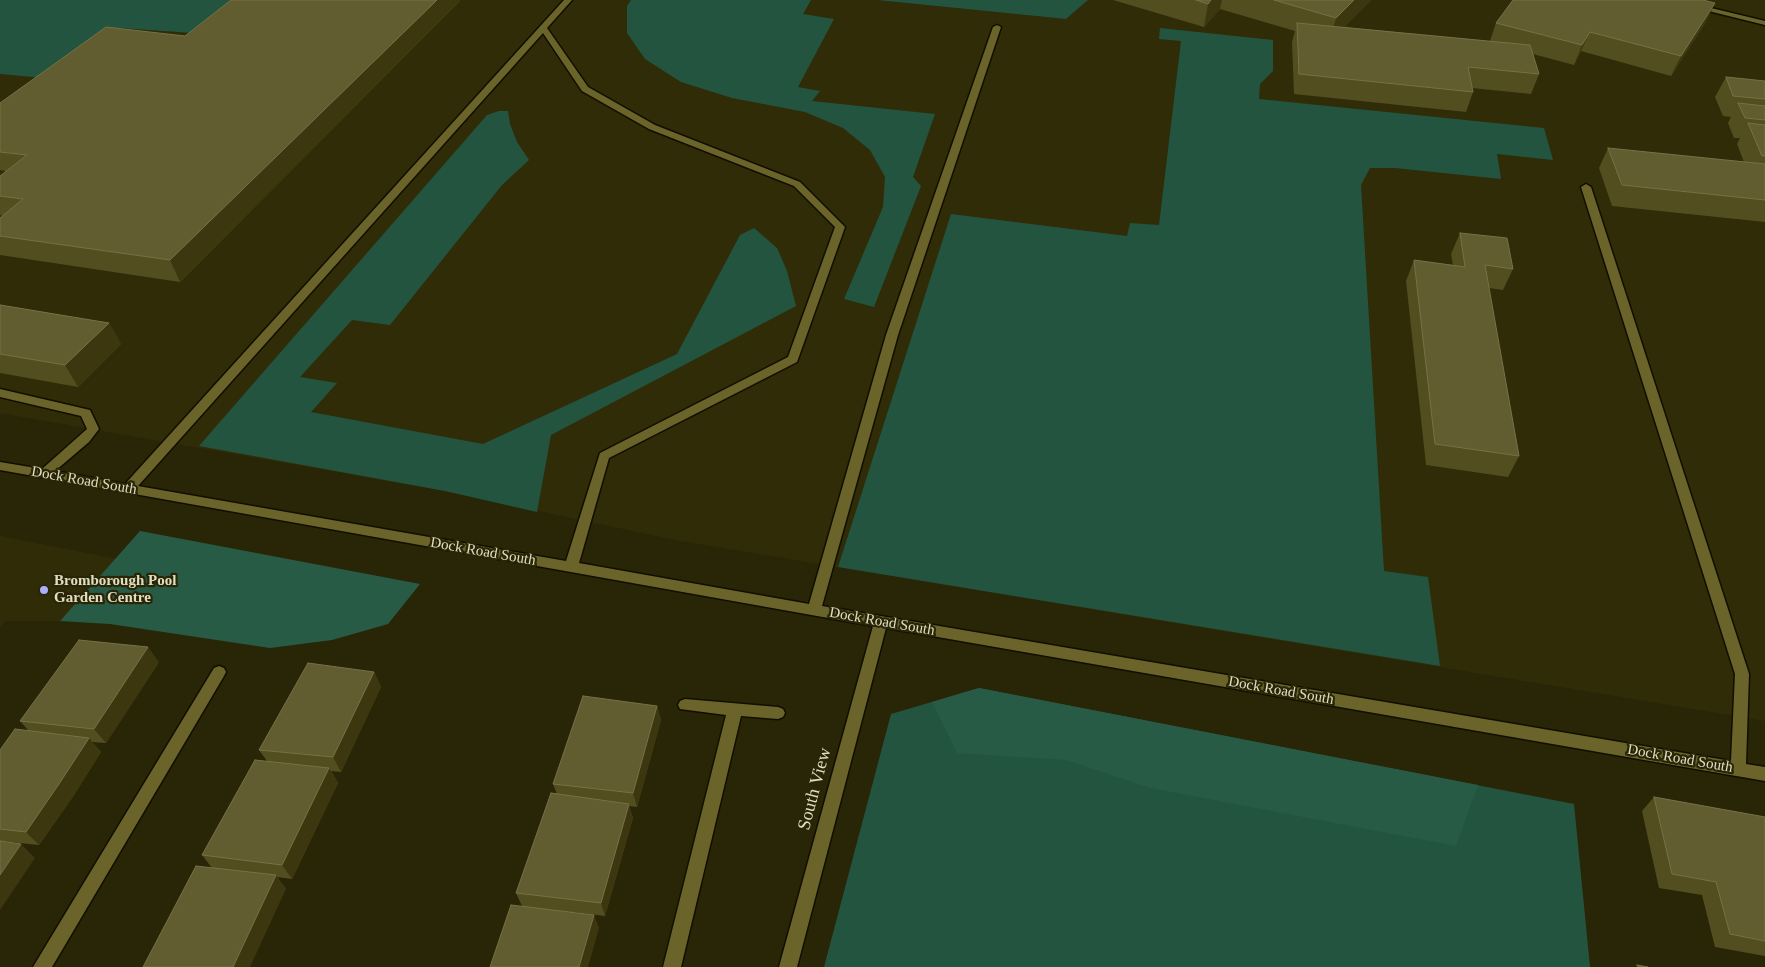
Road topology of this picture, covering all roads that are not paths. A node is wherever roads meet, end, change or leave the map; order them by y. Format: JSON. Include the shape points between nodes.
{"nodes":[{"id":1,"x":568,"y":0,"type":"edge"},
{"id":2,"x":1668,"y":0,"type":"edge"},
{"id":3,"x":1765,"y":23,"type":"edge"},
{"id":4,"x":997,"y":26,"type":"dead end"},
{"id":5,"x":543,"y":28,"type":"junction"},
{"id":6,"x":1586,"y":187,"type":"dead end"},
{"id":7,"x":0,"y":393,"type":"edge"},
{"id":8,"x":0,"y":466,"type":"edge"},
{"id":9,"x":44,"y":474,"type":"junction"},
{"id":10,"x":128,"y":489,"type":"junction"},
{"id":11,"x":571,"y":567,"type":"junction"},
{"id":12,"x":814,"y":610,"type":"junction"},
{"id":13,"x":882,"y":622,"type":"junction"},
{"id":14,"x":220,"y":672,"type":"dead end"},
{"id":15,"x":685,"y":705,"type":"dead end"},
{"id":16,"x":735,"y":710,"type":"junction"},
{"id":17,"x":778,"y":713,"type":"dead end"},
{"id":18,"x":1738,"y":769,"type":"junction"},
{"id":19,"x":1765,"y":774,"type":"edge"},
{"id":20,"x":42,"y":967,"type":"edge"},
{"id":21,"x":672,"y":967,"type":"edge"},
{"id":22,"x":788,"y":967,"type":"edge"}],
"edges":[{"from":1,"to":5,"type":"street"},
{"from":2,"to":3,"type":"street"},
{"from":4,"to":12,"type":"street","via":[[892,335]]},
{"from":5,"to":10,"type":"street"},
{"from":5,"to":11,"type":"street","via":[[585,89],[652,127],[797,184],[840,227],[794,359],[604,456]]},
{"from":6,"to":18,"type":"street","via":[[1742,674]]},
{"from":7,"to":9,"type":"street","via":[[86,413],[93,429]]},
{"from":8,"to":9,"type":"street","name":"Dock Road South"},
{"from":9,"to":10,"type":"street","name":"Dock Road South"},
{"from":10,"to":11,"type":"street","name":"Dock Road South"},
{"from":11,"to":12,"type":"street","name":"Dock Road South"},
{"from":12,"to":13,"type":"street","name":"Dock Road South"},
{"from":13,"to":18,"type":"street","name":"Dock Road South"},
{"from":13,"to":22,"type":"street","name":"South View"},
{"from":14,"to":20,"type":"street"},
{"from":15,"to":16,"type":"street"},
{"from":16,"to":17,"type":"street"},
{"from":16,"to":21,"type":"street"},
{"from":18,"to":19,"type":"street","name":"Dock Road South"}]}
